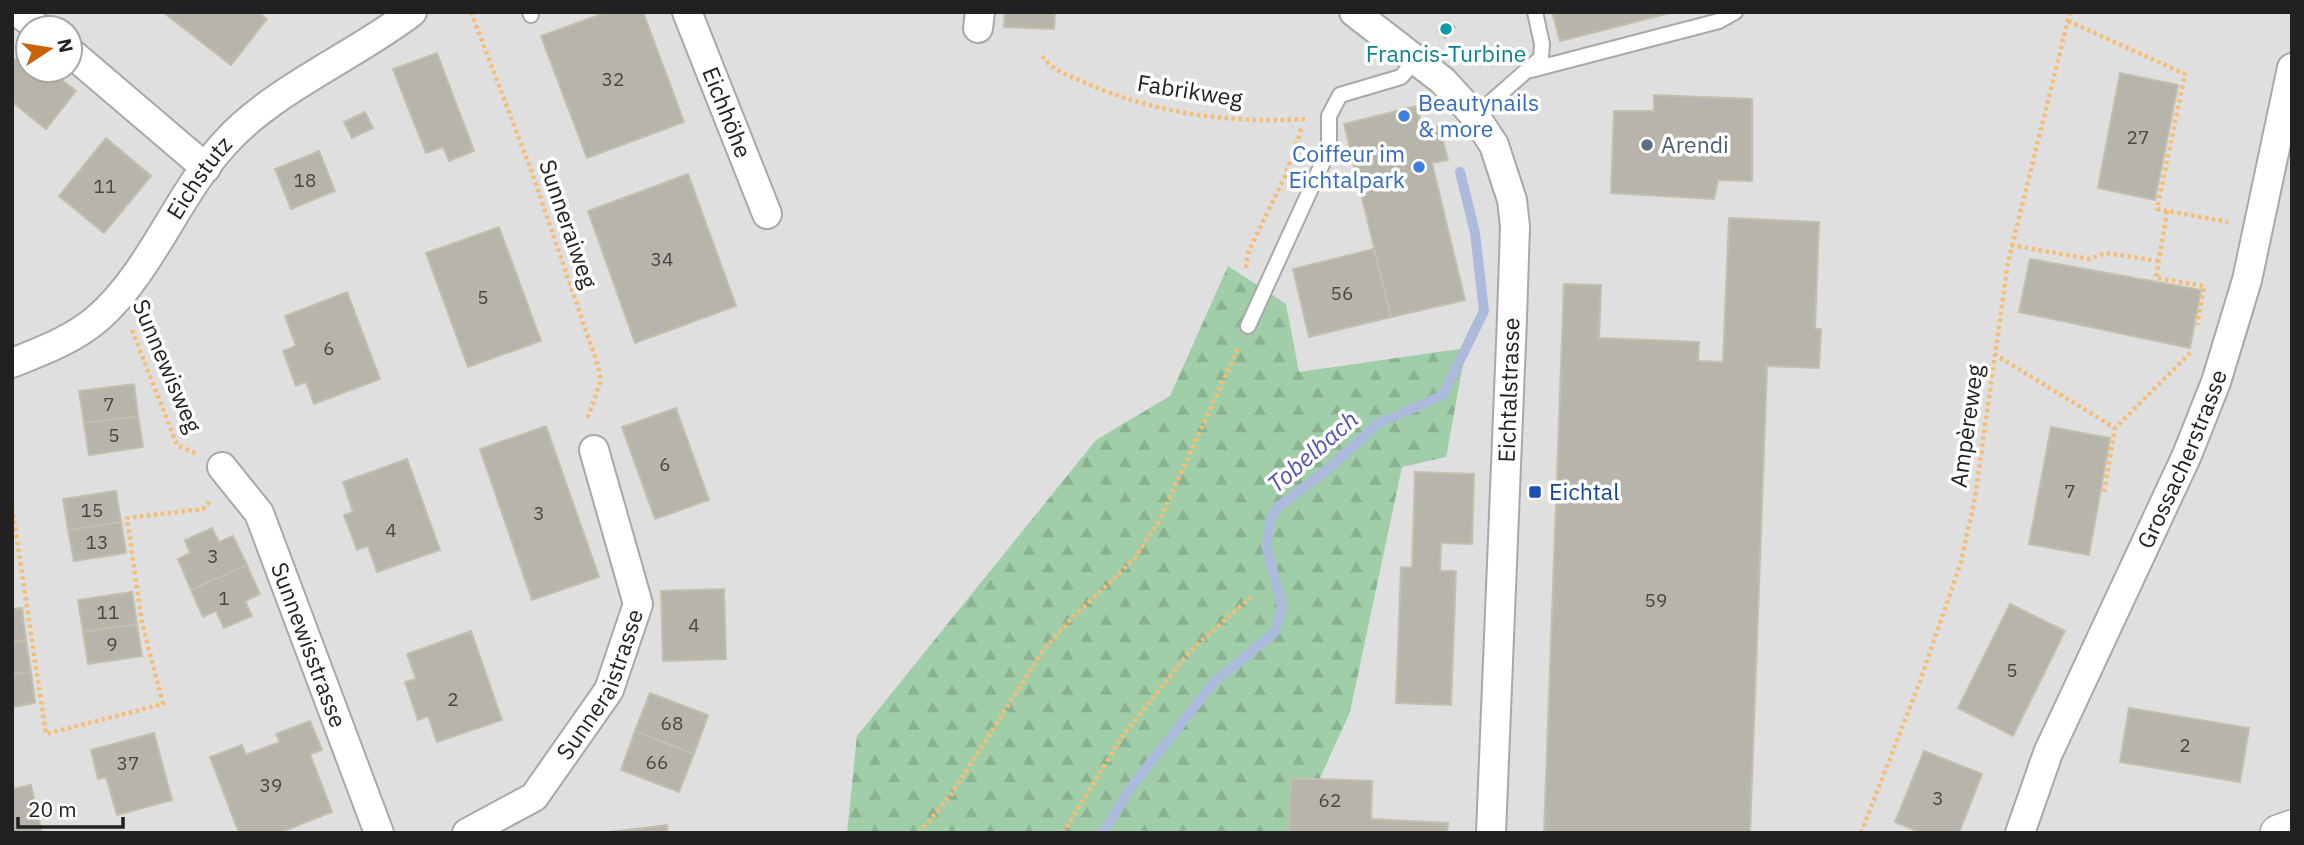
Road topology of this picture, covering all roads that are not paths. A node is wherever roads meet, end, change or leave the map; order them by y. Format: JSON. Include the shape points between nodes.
{"nodes":[{"id":1,"x":412,"y":12,"type":"edge"},
{"id":2,"x":687,"y":12,"type":"edge"},
{"id":3,"x":1354,"y":12,"type":"edge"},
{"id":4,"x":1535,"y":12,"type":"edge"},
{"id":5,"x":1735,"y":12,"type":"edge"},
{"id":6,"x":1416,"y":59,"type":"junction"},
{"id":7,"x":84,"y":64,"type":"edge"},
{"id":8,"x":2292,"y":68,"type":"edge"},
{"id":9,"x":1531,"y":70,"type":"junction"},
{"id":10,"x":1475,"y":116,"type":"junction"},
{"id":11,"x":206,"y":169,"type":"junction"},
{"id":12,"x":766,"y":214,"type":"dead end"},
{"id":13,"x":1248,"y":326,"type":"road end"},
{"id":14,"x":12,"y":363,"type":"edge"},
{"id":15,"x":594,"y":450,"type":"road end"},
{"id":16,"x":222,"y":467,"type":"road end"},
{"id":17,"x":2292,"y":828,"type":"edge"},
{"id":18,"x":379,"y":833,"type":"edge"},
{"id":19,"x":467,"y":833,"type":"edge"},
{"id":20,"x":1491,"y":833,"type":"edge"},
{"id":21,"x":2021,"y":833,"type":"edge"},
{"id":22,"x":2278,"y":833,"type":"edge"}],
"edges":[{"from":1,"to":11,"type":"street","name":"Eichstutz","via":[[271,104],[225,142]]},
{"from":2,"to":12,"type":"street","name":"Eichhöhe"},
{"from":3,"to":6,"type":"street","name":"Eichtalstrasse"},
{"from":4,"to":9,"type":"lane","via":[[1543,52]]},
{"from":5,"to":9,"type":"lane","via":[[1719,21]]},
{"from":6,"to":10,"type":"street","name":"Eichtalstrasse","via":[[1443,80]]},
{"from":6,"to":13,"type":"lane","via":[[1401,77],[1340,95],[1329,116],[1329,149]]},
{"from":7,"to":11,"type":"street"},
{"from":8,"to":21,"type":"street","name":"Grossacherstrasse","via":[[2246,280],[2216,382],[2187,455],[2044,762]]},
{"from":9,"to":10,"type":"lane"},
{"from":10,"to":20,"type":"street","name":"Eichtalstrasse","via":[[1494,145],[1507,179],[1515,226]]},
{"from":11,"to":14,"type":"street","name":"Eichstutz","via":[[118,296],[96,319],[71,337]]},
{"from":15,"to":19,"type":"street","name":"Sunneraistrasse","via":[[638,604],[609,690],[534,797]]},
{"from":16,"to":18,"type":"street","name":"Sunnewisstrasse","via":[[259,513]]},
{"from":17,"to":22,"type":"street"}]}
